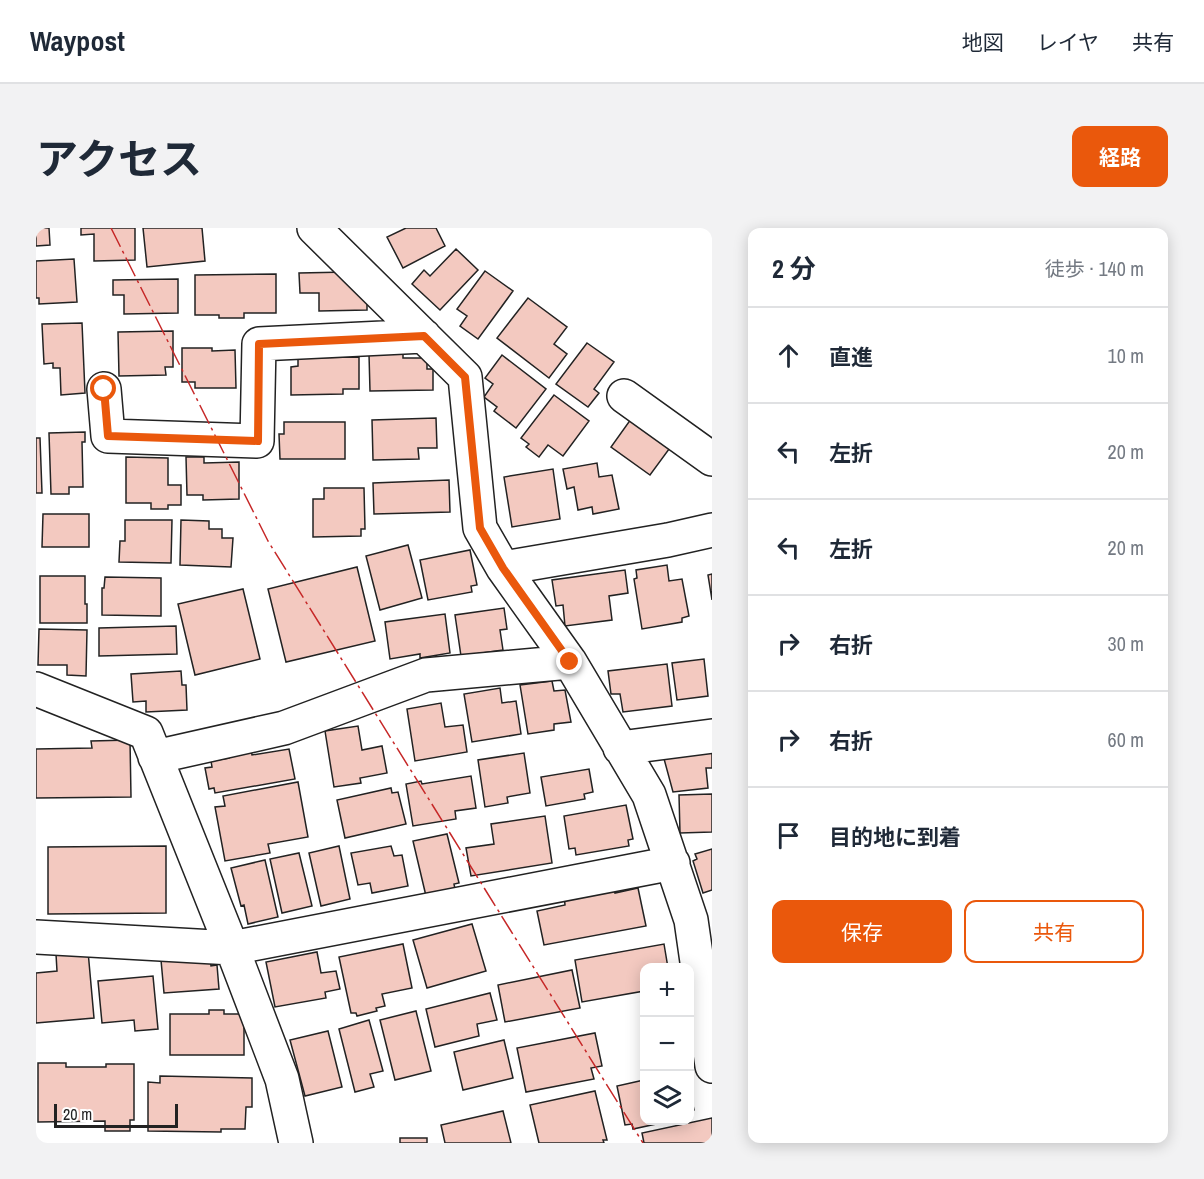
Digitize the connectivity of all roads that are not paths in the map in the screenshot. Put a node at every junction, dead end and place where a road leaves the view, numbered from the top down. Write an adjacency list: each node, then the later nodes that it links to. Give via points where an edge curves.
1 (314, 228): 2 (street)
2 (424, 336): 3 (street, via 259,344 258,441 108,436); 7 (street, via 465,377 480,528)
3 (104, 389)
4 (624, 396): 5 (street)
5 (712, 459)
6 (712, 530): 7 (street)
7 (503, 568): 8 (street)
8 (570, 662): 11 (street); 12 (street, via 426,675 284,728)
9 (36, 689): 12 (street, via 146,733)
10 (712, 736): 11 (street)
11 (620, 748): 13 (street, via 649,795)
12 (155, 757): 16 (street)
13 (673, 863): 14 (street); 16 (street)
14 (701, 916): 17 (street)
15 (36, 938): 16 (street)
16 (232, 948): 18 (street, via 282,1079)
17 (712, 1066)
18 (296, 1143)

